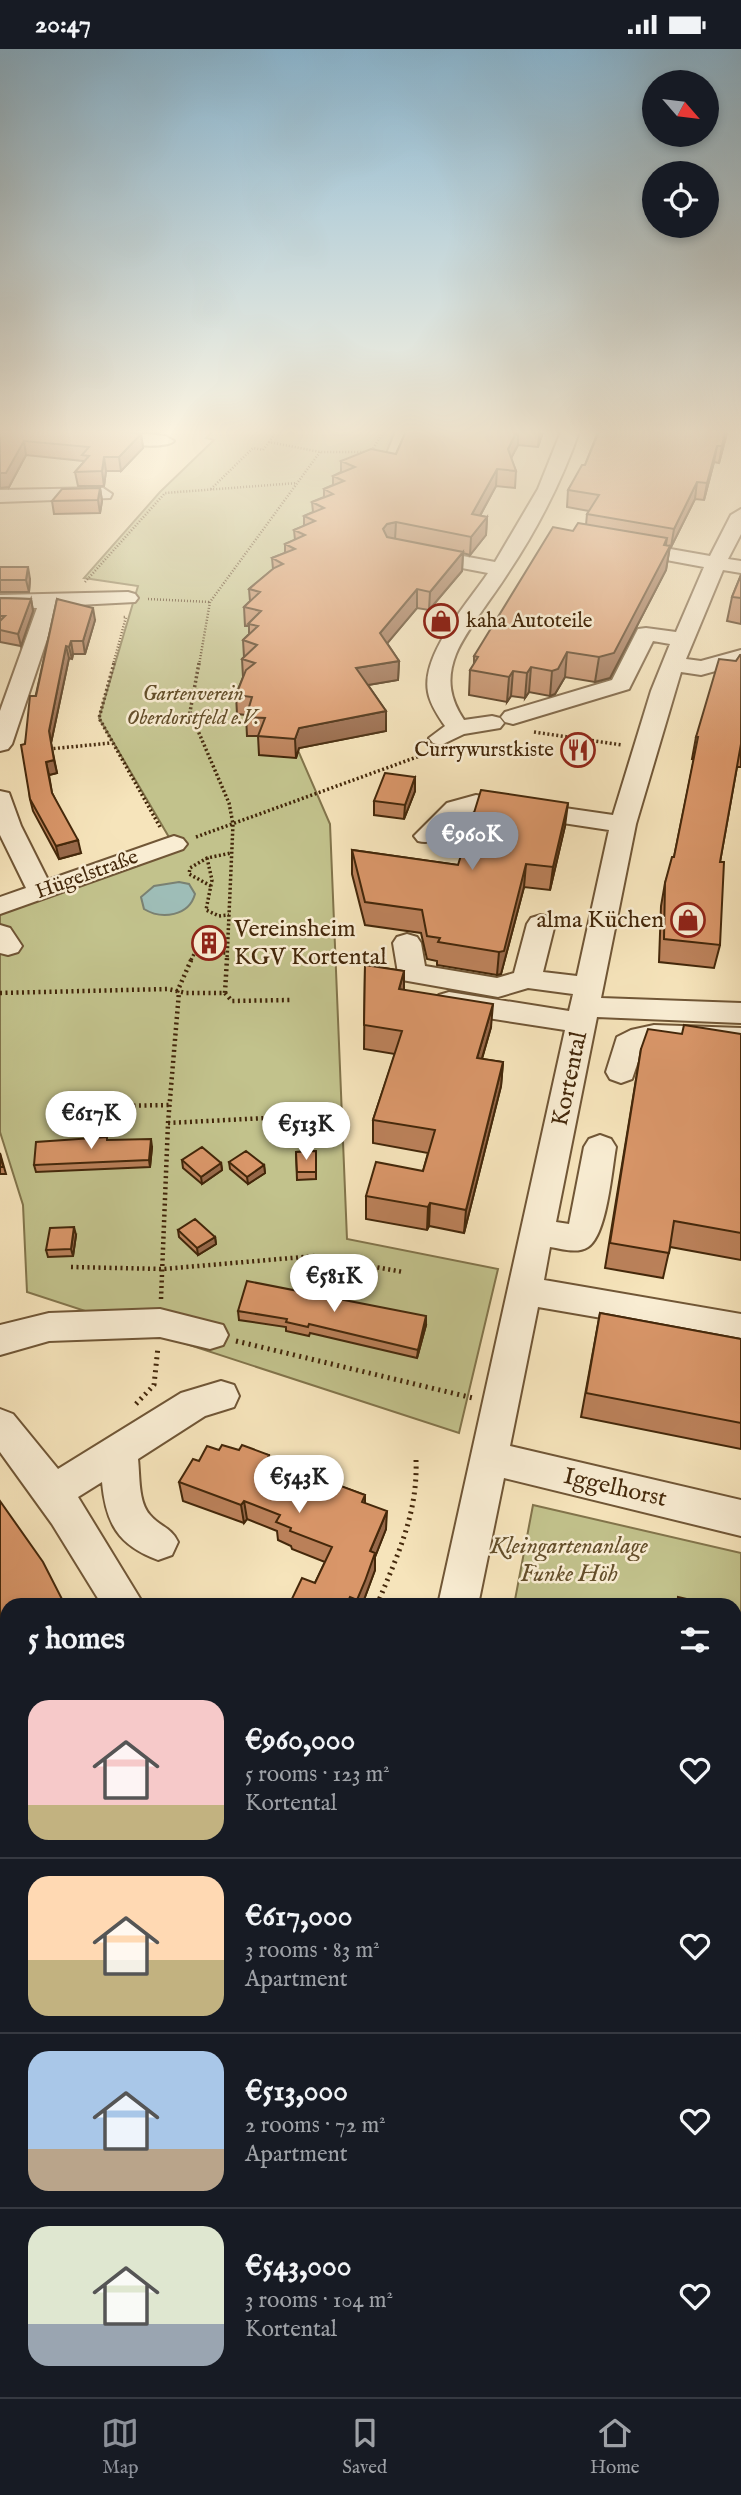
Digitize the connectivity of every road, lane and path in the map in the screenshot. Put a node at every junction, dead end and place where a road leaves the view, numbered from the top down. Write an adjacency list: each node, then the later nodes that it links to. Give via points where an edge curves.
1 (124, 539): 10 (path)
2 (256, 539): 13 (path)
3 (520, 539): 8 (street)
4 (735, 539): 7 (street, Kortental)
5 (605, 544): 7 (street)
6 (395, 549): 8 (street)
7 (729, 565): 15 (street, Kortental)
8 (500, 569): 18 (street, via 445,653 436,682)
9 (128, 599): 10 (street); 13 (path)
10 (73, 600): 12 (street)
11 (0, 601): 12 (street)
12 (41, 601): 20 (street, via 48,606)
13 (210, 602): 24 (path, via 190,712 229,803)
14 (113, 617): 19 (path, via 126,617 99,718)
15 (677, 652): 16 (street, via 701,668); 18 (street, via 646,634 621,684); 25 (street, Kortental)
16 (741, 657)
17 (532, 731): 21 (path)
18 (444, 739): 24 (path)
19 (111, 743): 22 (path); 27 (path)
20 (0, 744)
21 (623, 745)
22 (47, 750)
23 (0, 798): 31 (street, via 8,826)
24 (233, 824): 27 (path); 28 (path)
25 (623, 824): 26 (street, via 477,802 456,808); 43 (street, Kortental)
26 (427, 836)
27 (169, 839): 31 (street, Hügelstraße)
28 (231, 853): 29 (path); 33 (path)
29 (206, 858): 30 (path); 30 (path, via 188,871)
30 (211, 886): 33 (path, via 206,910)
31 (41, 891): 32 (street, Hügelstraße)
32 (0, 906)
33 (229, 915): 36 (path)
34 (541, 924): 37 (street)
35 (407, 943): 37 (street, via 412,973 498,988)
36 (227, 953): 38 (path, via 194,954); 40 (path)
37 (527, 979): 43 (street)
38 (178, 992): 39 (path); 40 (path); 47 (path)
39 (0, 993)
40 (225, 993): 42 (path, via 232,1001)
41 (428, 999): 43 (street)
42 (290, 1000)
43 (585, 1006): 44 (street); 52 (street, Kortental)
44 (741, 1013)
45 (741, 1038): 46 (street, via 641,1037 628,1045)
46 (621, 1072)
47 (170, 1105): 48 (path); 50 (path)
48 (62, 1107)
49 (286, 1117): 50 (path)
50 (168, 1123): 54 (path)
51 (600, 1147): 52 (street, via 584,1231 576,1238)
52 (537, 1231): 56 (street, Kortental)
53 (71, 1267): 54 (path)
54 (163, 1269): 55 (path, via 314,1256); 57 (path)
55 (403, 1272)
56 (525, 1290): 58 (street); 62 (street, Kortental)
57 (160, 1323): 59 (street); 60 (street, via 49,1327); 63 (path, via 154,1385)
58 (741, 1328)
59 (210, 1335): 62 (path)
60 (0, 1340)
61 (221, 1396): 65 (street, via 194,1404)
62 (501, 1405): 66 (street, Kortental)
63 (128, 1409)
64 (0, 1425): 68 (street)
65 (118, 1452): 68 (street); 70 (street, via 128,1520 136,1531)
66 (489, 1458): 69 (street, Iggelhorst); 73 (street, Kortental)
67 (416, 1460): 72 (path, via 414,1503)
68 (52, 1493): 71 (street)
69 (741, 1518)
70 (158, 1542)
71 (120, 1598)
72 (380, 1598)
73 (459, 1598)

